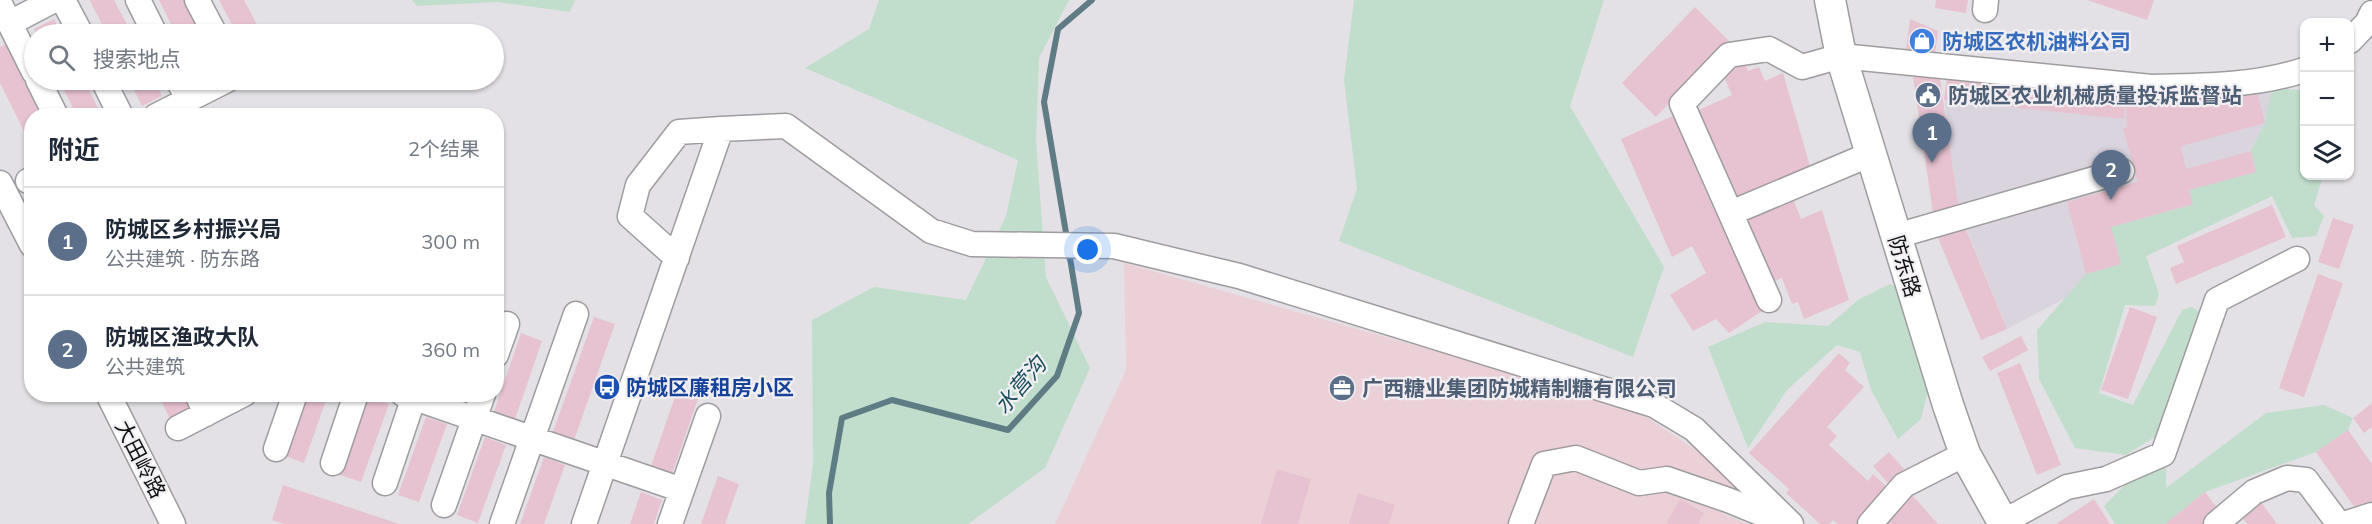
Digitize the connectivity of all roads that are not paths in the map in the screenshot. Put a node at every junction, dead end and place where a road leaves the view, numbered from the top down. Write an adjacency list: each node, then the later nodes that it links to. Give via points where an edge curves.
1 (54, 0): 6 (street)
2 (63, 0): 8 (street)
3 (138, 0): 9 (street)
4 (197, 0): 10 (street)
5 (1830, 0): 13 (main road, 防东路)
6 (5, 13): 12 (street)
7 (2372, 13): 11 (street)
8 (76, 24)
9 (151, 24)
10 (209, 24)
11 (2354, 36)
12 (24, 52)
13 (1841, 56): 14 (street, via 2151,87 2249,82); 22 (main road, 防东路); 25 (street, via 1803,67 1769,49 1729,55 1682,104)
14 (2300, 71)
15 (43, 90): 18 (street)
16 (108, 90): 19 (street)
17 (182, 90): 20 (street)
18 (52, 108)
19 (117, 108)
20 (164, 108)
21 (722, 129): 28 (street); 28 (street, via 679,132 638,185 630,216); 59 (street, via 786,126 931,231 972,244 1114,246 1239,276 1654,405 1694,429)
22 (1871, 154): 25 (street); 27 (main road, 防东路)
23 (2122, 171): 27 (street)
24 (0, 183): 26 (street)
25 (1731, 213): 30 (street)
26 (24, 229)
27 (1896, 236): 46 (main road, 防东路)
28 (677, 258): 48 (street)
29 (2297, 259): 53 (street, via 2217,300 2163,454 2106,479 2067,487)
30 (1769, 300)
31 (576, 314): 44 (street)
32 (507, 324): 33 (street)
33 (504, 332)
34 (112, 402): 54 (street, 大田岭路)
35 (292, 402): 45 (street)
36 (353, 402): 47 (street)
37 (409, 402): 49 (street)
38 (427, 402): 42 (street)
39 (480, 402): 42 (street)
40 (202, 404): 43 (street)
41 (708, 416): 50 (street)
42 (474, 419): 44 (street); 51 (street)
43 (178, 428)
44 (532, 438): 48 (street); 55 (street)
45 (276, 449)
46 (1965, 454): 53 (main road, 防东路); 60 (street, via 1904,485)
47 (333, 463)
48 (605, 464): 50 (street); 56 (street)
49 (385, 483)
50 (682, 490): 57 (street)
51 (444, 505)
52 (2372, 515): 63 (street)
53 (2004, 523)
54 (173, 524)
55 (502, 524)
56 (584, 524)
57 (670, 524)
58 (1521, 524): 59 (street, via 1544,464 1576,459 1639,483 1667,479)
59 (1789, 524)
60 (1870, 524)
61 (2216, 524): 62 (street, via 2254,492 2287,478 2306,480)
62 (2339, 524)
63 (2344, 524)

